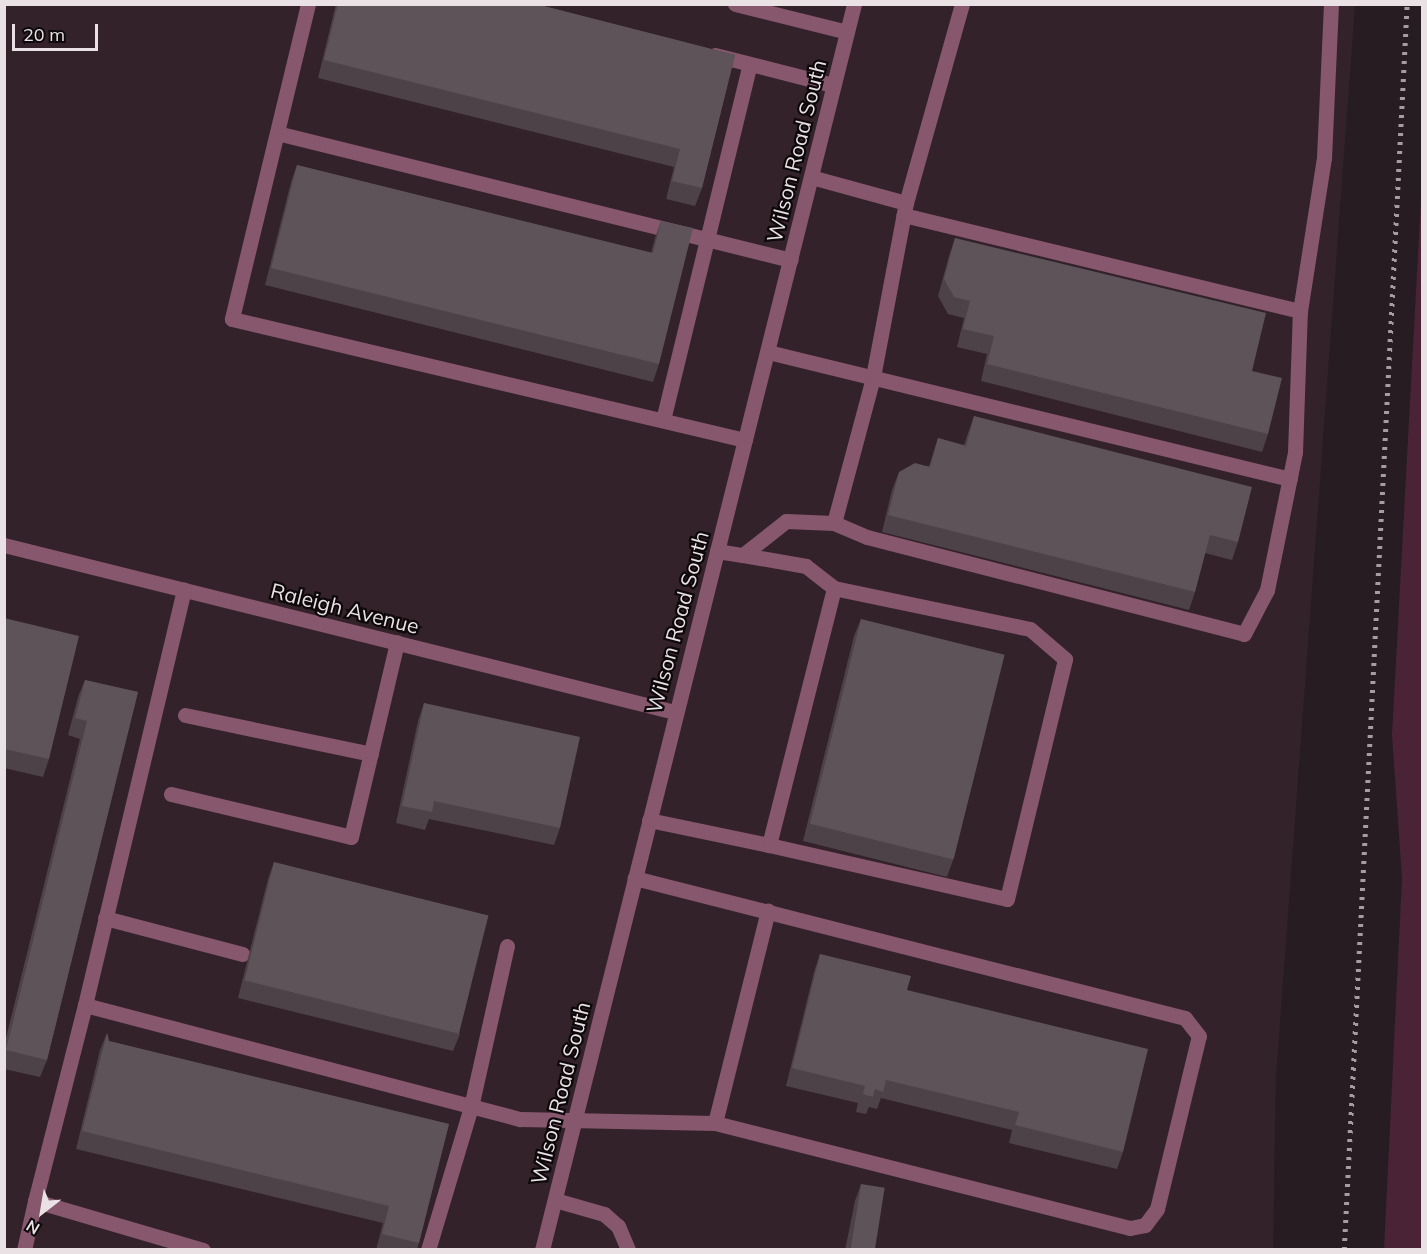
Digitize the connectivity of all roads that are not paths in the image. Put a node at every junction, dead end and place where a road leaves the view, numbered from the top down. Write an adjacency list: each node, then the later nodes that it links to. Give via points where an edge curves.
1 (308, 4): 11 (street)
2 (735, 4): 6 (street)
3 (854, 4): 7 (street, Wilson Road South)
4 (962, 4): 13 (street)
5 (1331, 4): 16 (street, via 1324,158)
6 (759, 8): 7 (street)
7 (847, 32): 10 (street, Wilson Road South)
8 (693, 49): 9 (street)
9 (750, 64): 10 (street); 14 (street)
10 (833, 85): 12 (street, Wilson Road South)
11 (277, 133): 14 (street); 19 (street, via 232,320)
12 (811, 177): 13 (street); 15 (street, Wilson Road South)
13 (905, 209): 16 (street); 18 (street)
14 (708, 238): 15 (street); 19 (street)
15 (791, 260): 17 (street, Wilson Road South)
16 (1300, 312): 21 (street)
17 (768, 352): 18 (street); 20 (street, Wilson Road South)
18 (873, 377): 21 (street); 22 (street)
19 (663, 420): 20 (street)
20 (745, 440): 24 (street, Wilson Road South)
21 (1290, 479): 22 (street, via 1267,590 1244,634 867,537)
22 (834, 523): 25 (street, via 786,521)
23 (4, 545): 27 (street, Raleigh Avenue)
24 (717, 551): 25 (street); 29 (street, Wilson Road South)
25 (744, 555): 26 (street, via 806,566)
26 (834, 588): 34 (street); 34 (street, via 1030,629 1065,659 1007,899)
27 (184, 590): 28 (street, Raleigh Avenue); 37 (street)
28 (397, 642): 29 (street, Raleigh Avenue); 31 (street)
29 (675, 712): 33 (street, Wilson Road South)
30 (185, 715): 31 (street)
31 (371, 754): 32 (street, via 351,837)
32 (171, 794)
33 (649, 820): 34 (street); 35 (street, Wilson Road South)
34 (769, 844)
35 (635, 878): 36 (street); 42 (street, Wilson Road South)
36 (768, 911): 43 (street); 43 (street, via 1185,1018 1198,1036 1157,1209 1145,1225 1130,1228)
37 (105, 918): 39 (street); 40 (street)
38 (507, 946): 41 (street)
39 (242, 954)
40 (85, 1005): 41 (street); 45 (street)
41 (471, 1107): 42 (street, via 543,1122); 48 (street)
42 (575, 1122): 43 (street); 44 (street, Wilson Road South)
43 (715, 1123)
44 (555, 1200): 49 (street, Wilson Road South); 50 (street, via 604,1214 618,1226)
45 (35, 1201): 46 (street); 47 (street)
46 (24, 1250)
47 (203, 1250)
48 (428, 1250)
49 (542, 1250)
50 (628, 1250)

